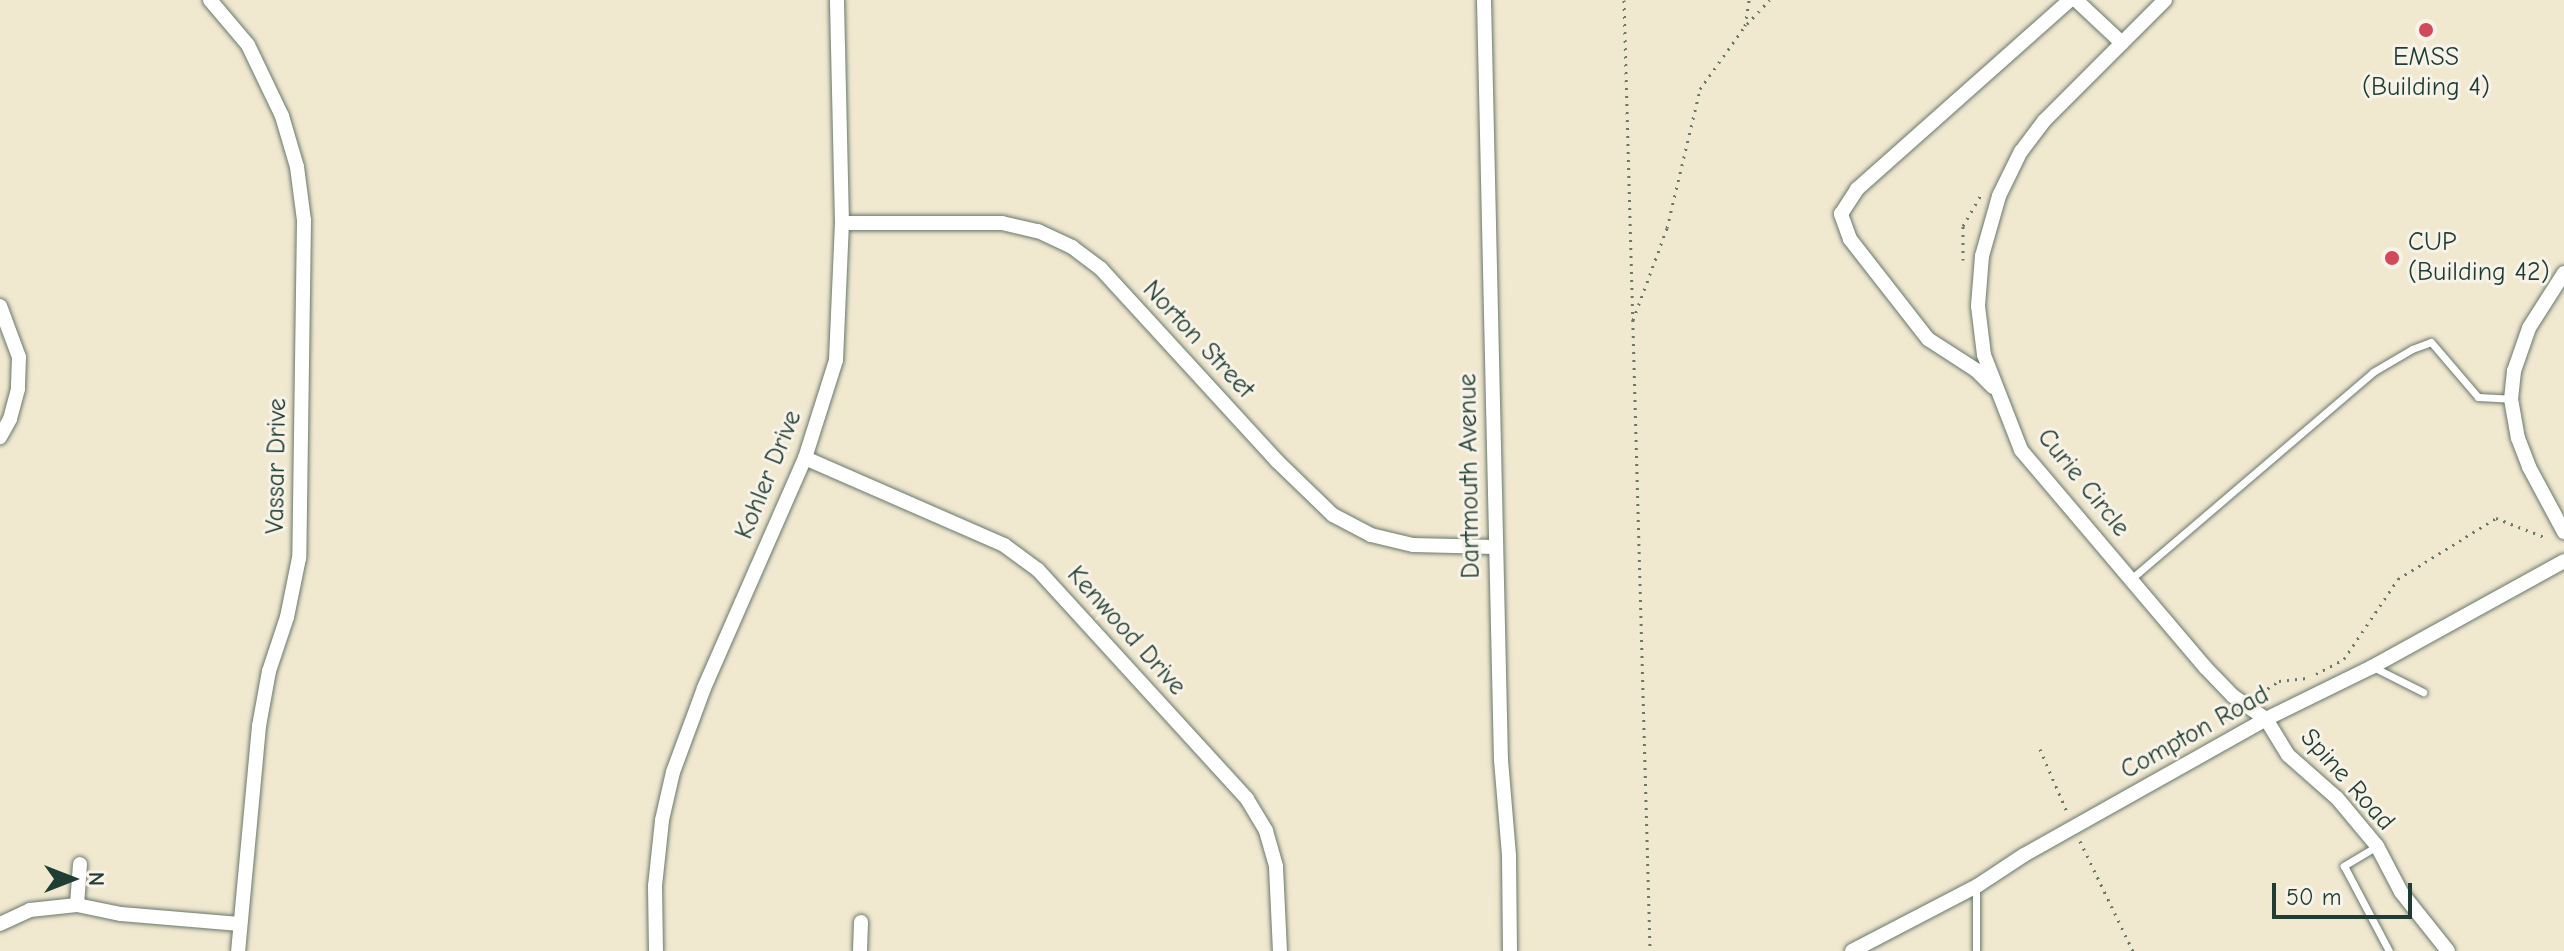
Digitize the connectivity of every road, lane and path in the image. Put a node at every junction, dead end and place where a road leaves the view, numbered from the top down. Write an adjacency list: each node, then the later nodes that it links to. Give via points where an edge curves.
1 (837, 0): 12 (street, Kohler Drive)
2 (1484, 0): 22 (street, Dartmouth Avenue)
3 (1624, 0): 16 (path)
4 (1749, 0): 9 (path)
5 (1769, 0): 9 (path)
6 (2073, 0): 10 (street); 17 (street, via 1889,158 1857,189 1841,214 1850,239 1928,339)
7 (2165, 0): 10 (street, Curie Circle)
8 (220, 3): 38 (street, Vassar Drive, via 248,45 282,116 297,167 304,220 299,558 259,726)
9 (1745, 26): 16 (path, via 1700,89 1667,228)
10 (2122, 43): 17 (street, Curie Circle, via 2044,121 2021,151 1999,196 1982,256 1978,306 1984,355)
11 (1986, 184): 13 (path, via 1963,226)
12 (842, 223): 20 (street, Kohler Drive, via 836,360); 22 (street, Norton Street, via 1002,223 1038,231 1072,247 1101,269 1325,509 1371,535 1413,545)
13 (1963, 269)
14 (2564, 273): 18 (street, via 2529,328)
15 (0, 306): 19 (street, via 19,357 18,389)
16 (1631, 324): 44 (path)
17 (1996, 390): 24 (street, Curie Circle, via 2021,450)
18 (2511, 399): 21 (street, via 2529,467); 24 (lane, via 2478,397 2431,342 2412,349 2373,372)
19 (0, 437)
20 (805, 458): 40 (street, Kohler Drive, via 673,772 656,873); 42 (street, Kenwood Drive, via 1004,545 1038,570 1247,799 1266,831 1276,867)
21 (2563, 530): 28 (path, via 2545,540 2496,518 2398,579 2344,659 2309,678 2279,681)
22 (1495, 547): 43 (street, Dartmouth Avenue)
23 (2564, 561): 25 (street, Compton Road)
24 (2131, 579): 28 (street, Curie Circle, via 2205,667)
25 (2372, 667): 26 (lane); 29 (street, Compton Road)
26 (2423, 692)
27 (2219, 700): 28 (path, via 2224,720)
28 (2244, 704): 29 (street, Curie Circle)
29 (2266, 719): 31 (street, Compton Road); 32 (street, Spine Road, via 2288,755 2337,798)
30 (2040, 749): 31 (path)
31 (2074, 828): 34 (street, Compton Road); 47 (path)
32 (2377, 846): 48 (lane, via 2344,866); 49 (street, Spine Road, via 2401,892)
33 (80, 864): 35 (street)
34 (1977, 886): 45 (street, Compton Road); 46 (lane)
35 (77, 905): 37 (street, via 30,910); 38 (street)
36 (861, 922): 41 (street)
37 (0, 924)
38 (240, 924): 39 (street, Vassar Drive)
39 (238, 951)
40 (656, 951)
41 (860, 951)
42 (1280, 951)
43 (1510, 951)
44 (1650, 951)
45 (1852, 951)
46 (1976, 951)
47 (2133, 951)
48 (2389, 951)
49 (2448, 951)

